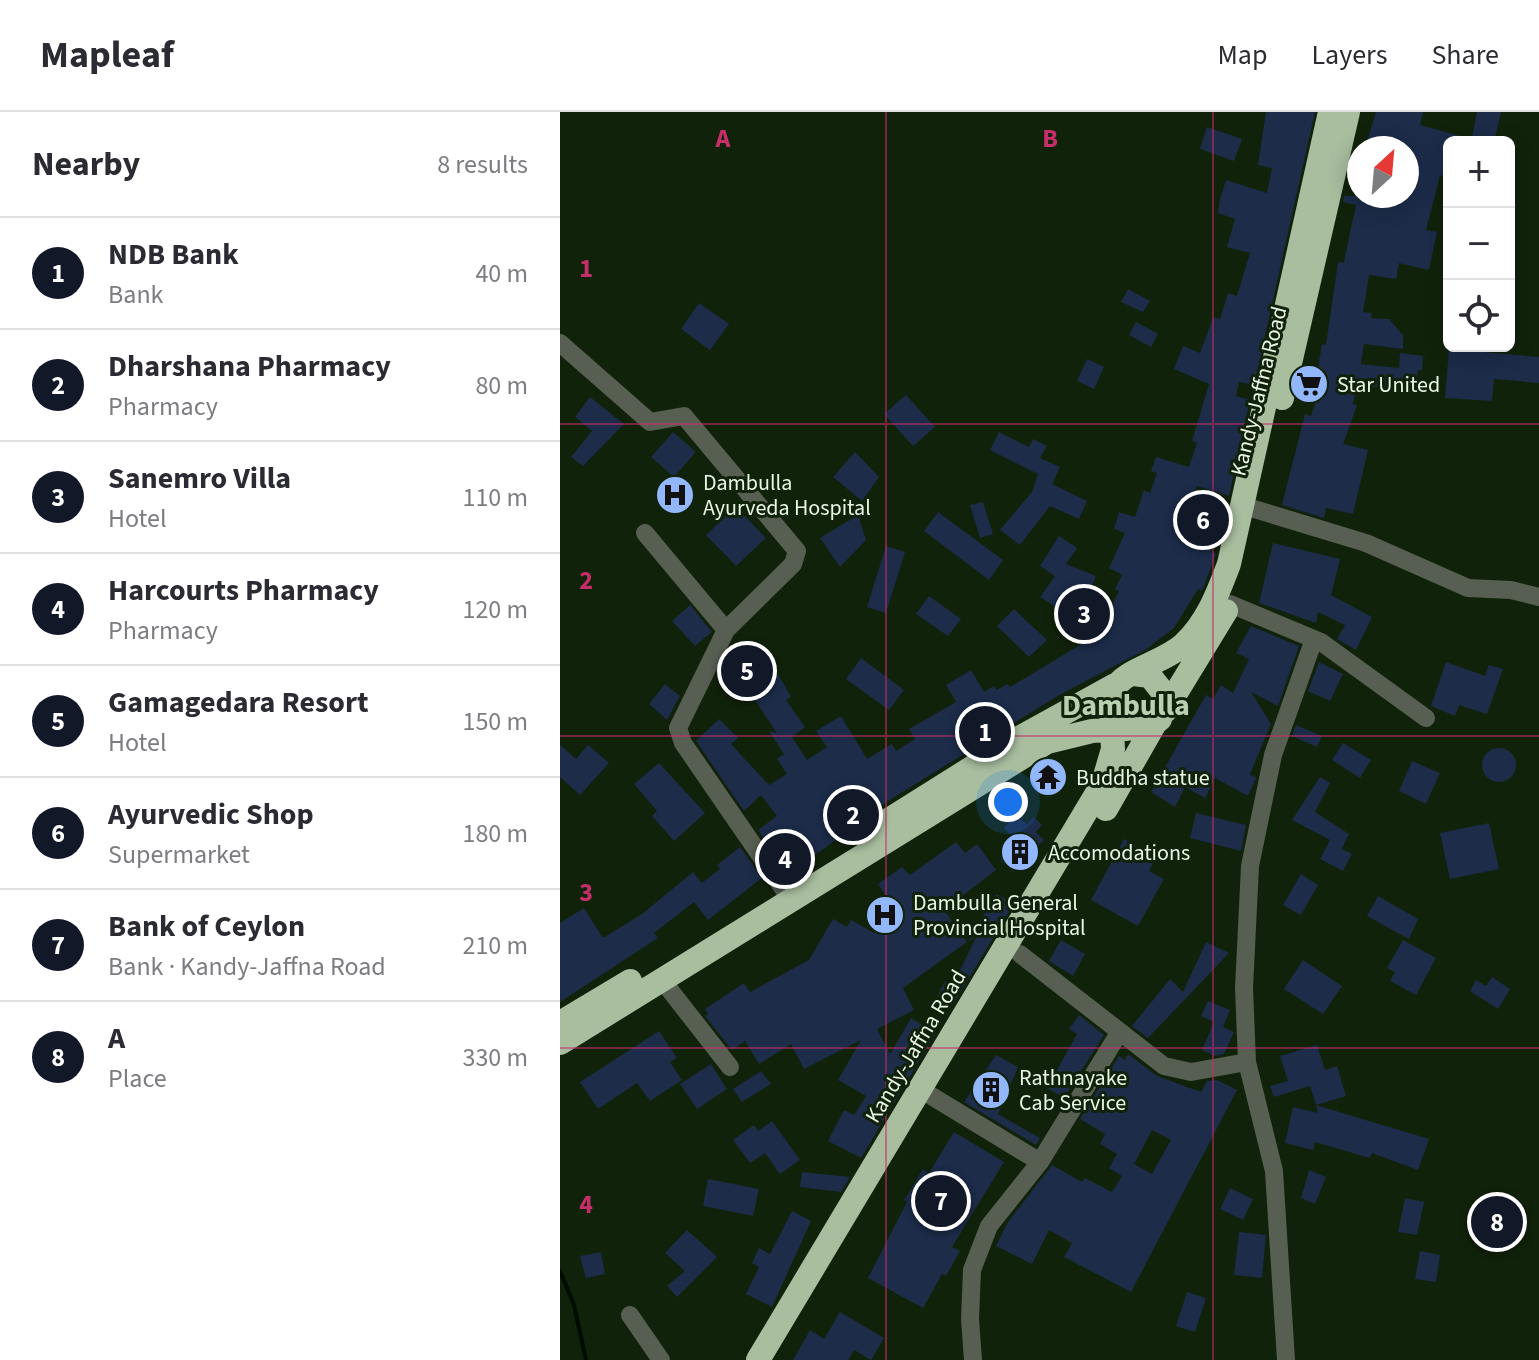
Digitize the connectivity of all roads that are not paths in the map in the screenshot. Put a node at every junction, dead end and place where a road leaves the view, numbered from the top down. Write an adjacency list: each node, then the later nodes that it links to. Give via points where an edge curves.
1 (1330, 112): 4 (highway, Kandy-Jaffna Road)
2 (1348, 112): 4 (highway, Kandy-Jaffna Road)
3 (560, 343): 8 (street, via 650,422 684,416 797,551 793,564)
4 (1249, 508): 6 (street, via 1366,543 1468,588); 7 (highway, Kandy-Jaffna Road); 10 (highway, Kandy-Jaffna Road, via 1202,623)
5 (645, 533): 8 (street)
6 (1539, 597)
7 (1230, 604): 9 (street); 10 (highway, Kandy-Jaffna Road)
8 (726, 630): 15 (street, via 678,728 683,743)
9 (1314, 639): 11 (street); 21 (street, via 1273,755 1250,866 1244,988)
10 (1132, 709): 12 (highway); 13 (highway, Kandy-Jaffna Road); 14 (highway, via 1019,738); 16 (highway, Kandy-Jaffna Road)
11 (1426, 718)
12 (1059, 738): 13 (highway, via 1098,752 1105,764); 14 (highway)
13 (1103, 783): 23 (highway, Kandy-Jaffna Road)
14 (850, 854): 15 (highway)
15 (786, 893): 17 (highway); 18 (highway)
16 (1020, 954): 19 (street); 23 (highway, Kandy-Jaffna Road)
17 (662, 980): 20 (highway); 22 (street)
18 (560, 1023)
19 (1119, 1033): 21 (street, via 1155,1061 1181,1072); 25 (street)
20 (560, 1043)
21 (1247, 1062): 31 (street, via 1274,1171)
22 (730, 1067)
23 (927, 1093): 24 (highway, Kandy-Jaffna Road); 25 (street)
24 (903, 1133): 28 (highway, Kandy-Jaffna Road); 29 (highway, Kandy-Jaffna Road)
25 (1040, 1162): 30 (street, via 989,1226 972,1270)
26 (630, 1315): 27 (street)
27 (661, 1360)
28 (758, 1360)
29 (774, 1360)
30 (973, 1360)
31 (1286, 1360)

